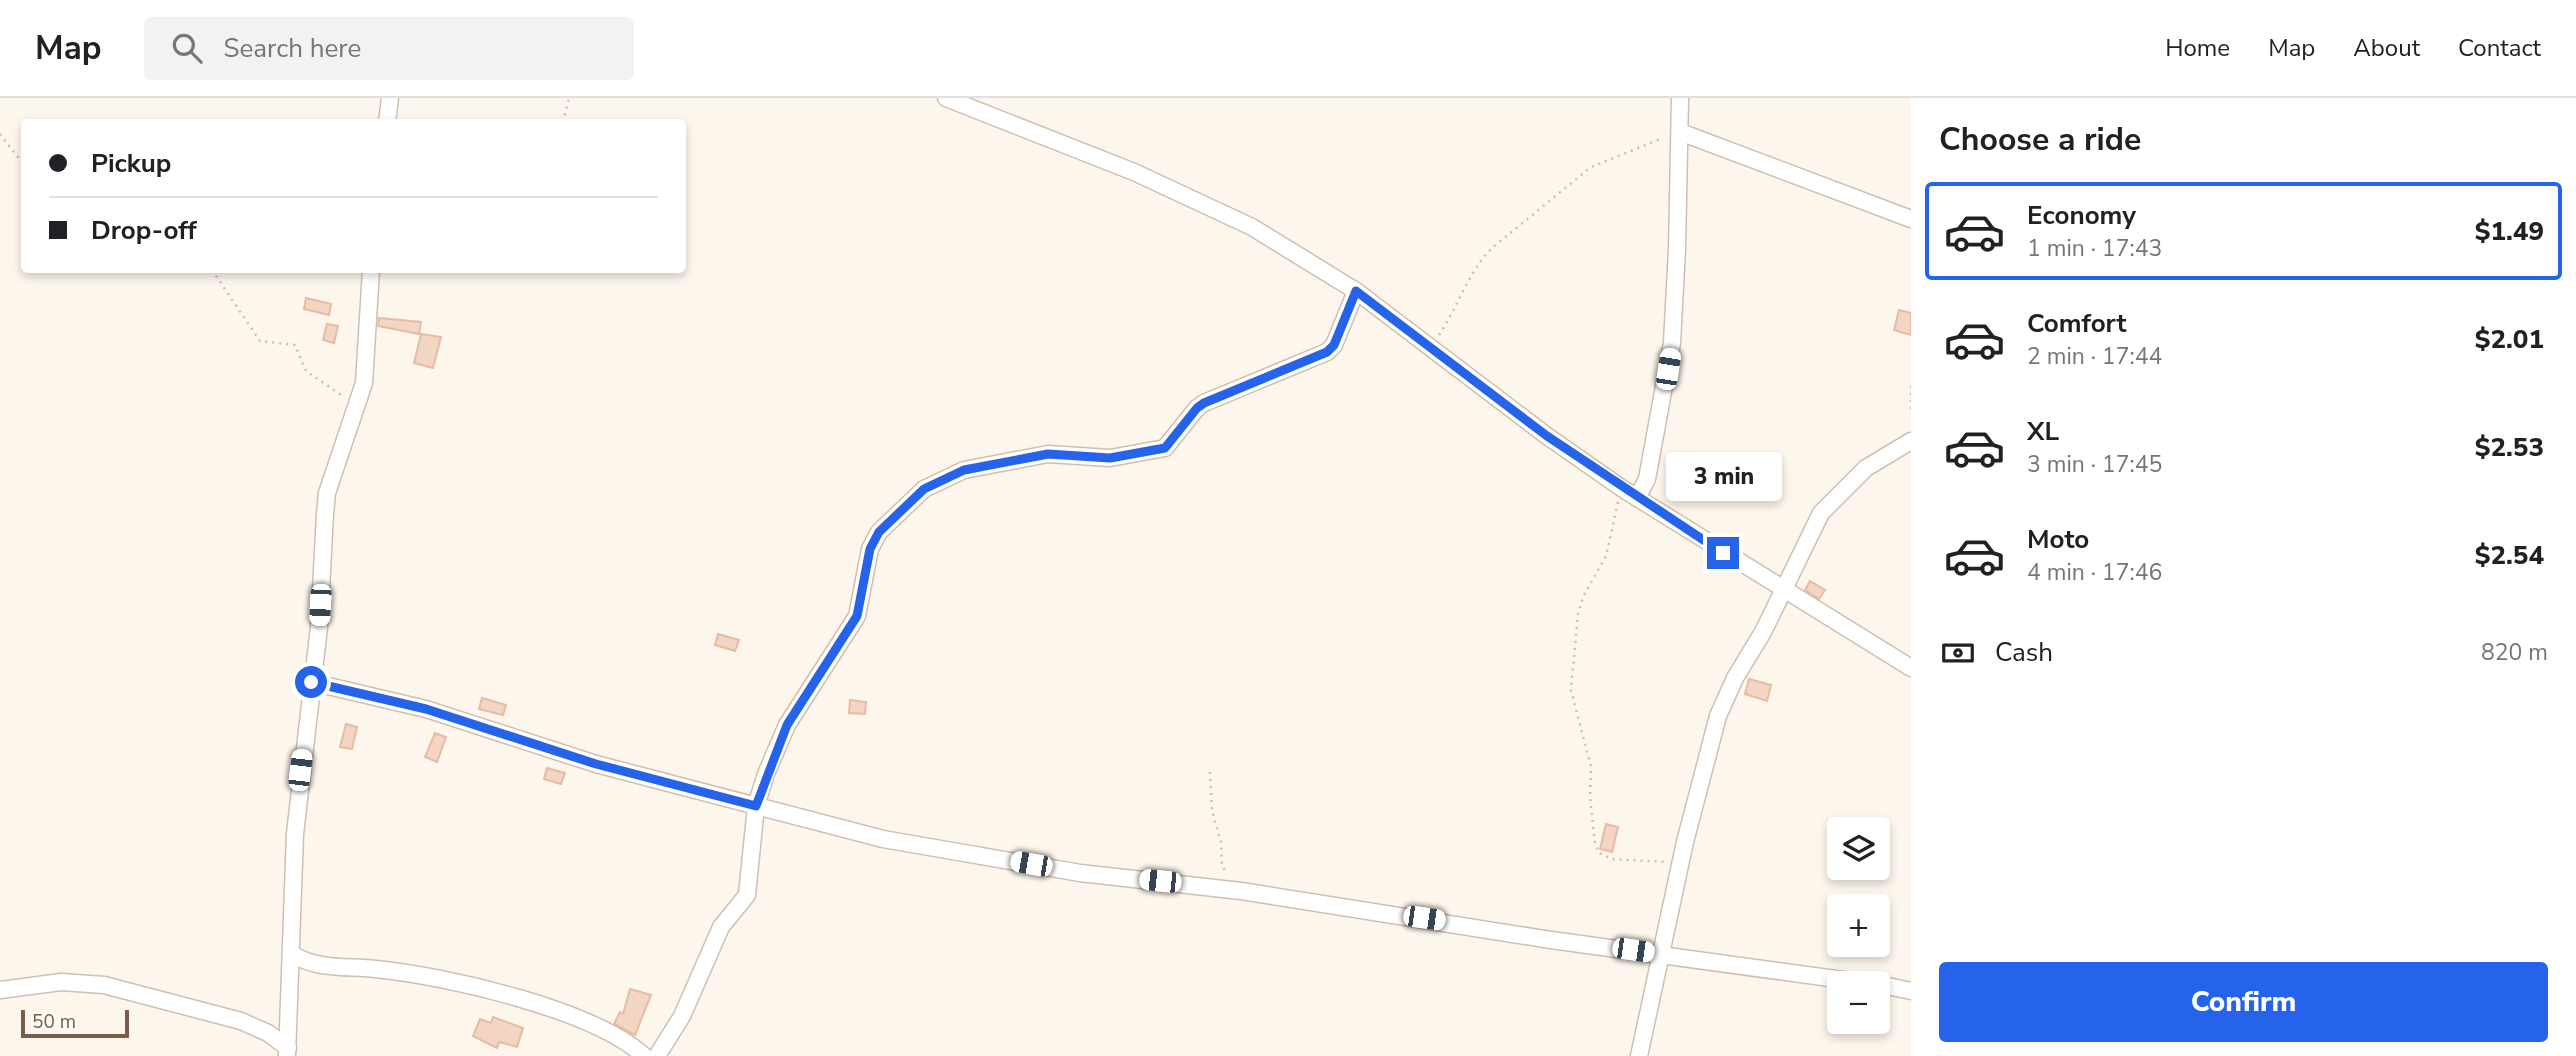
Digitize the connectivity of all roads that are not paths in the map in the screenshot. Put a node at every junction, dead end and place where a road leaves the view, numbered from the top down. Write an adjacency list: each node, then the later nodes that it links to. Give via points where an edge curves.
1 (390, 98): 4 (street)
2 (946, 98): 8 (street, via 1214,207)
3 (1680, 98): 5 (street)
4 (387, 119)
5 (1680, 132): 6 (street); 10 (street, via 1672,343 1647,479)
6 (1911, 219)
7 (372, 273): 13 (street, via 369,344 358,406 327,493)
8 (1356, 291): 10 (street); 14 (street, via 1327,352 1204,403 1165,448 1110,458 1048,454 964,470 924,489 879,532 870,549 857,616 787,725)
9 (1911, 441): 11 (street, via 1839,491 1821,513)
10 (1630, 493): 11 (street)
11 (1782, 588): 12 (street); 16 (street, via 1718,716)
12 (1911, 668)
13 (311, 682): 14 (street, via 426,709 596,764); 15 (street, via 295,834)
14 (756, 806): 16 (street, via 909,844 1080,873 1240,890); 23 (street, via 747,895 721,927 682,1016)
15 (293, 954): 21 (street); 22 (street, via 320,967 386,970 508,996 601,1030)
16 (1661, 954): 17 (street); 24 (street)
17 (1827, 977)
18 (1890, 987): 20 (street)
19 (0, 990): 21 (street, via 61,982 104,985 241,1021 268,1033)
20 (1911, 991)
21 (288, 1052)
22 (644, 1056)
23 (657, 1056)
24 (1639, 1056)

